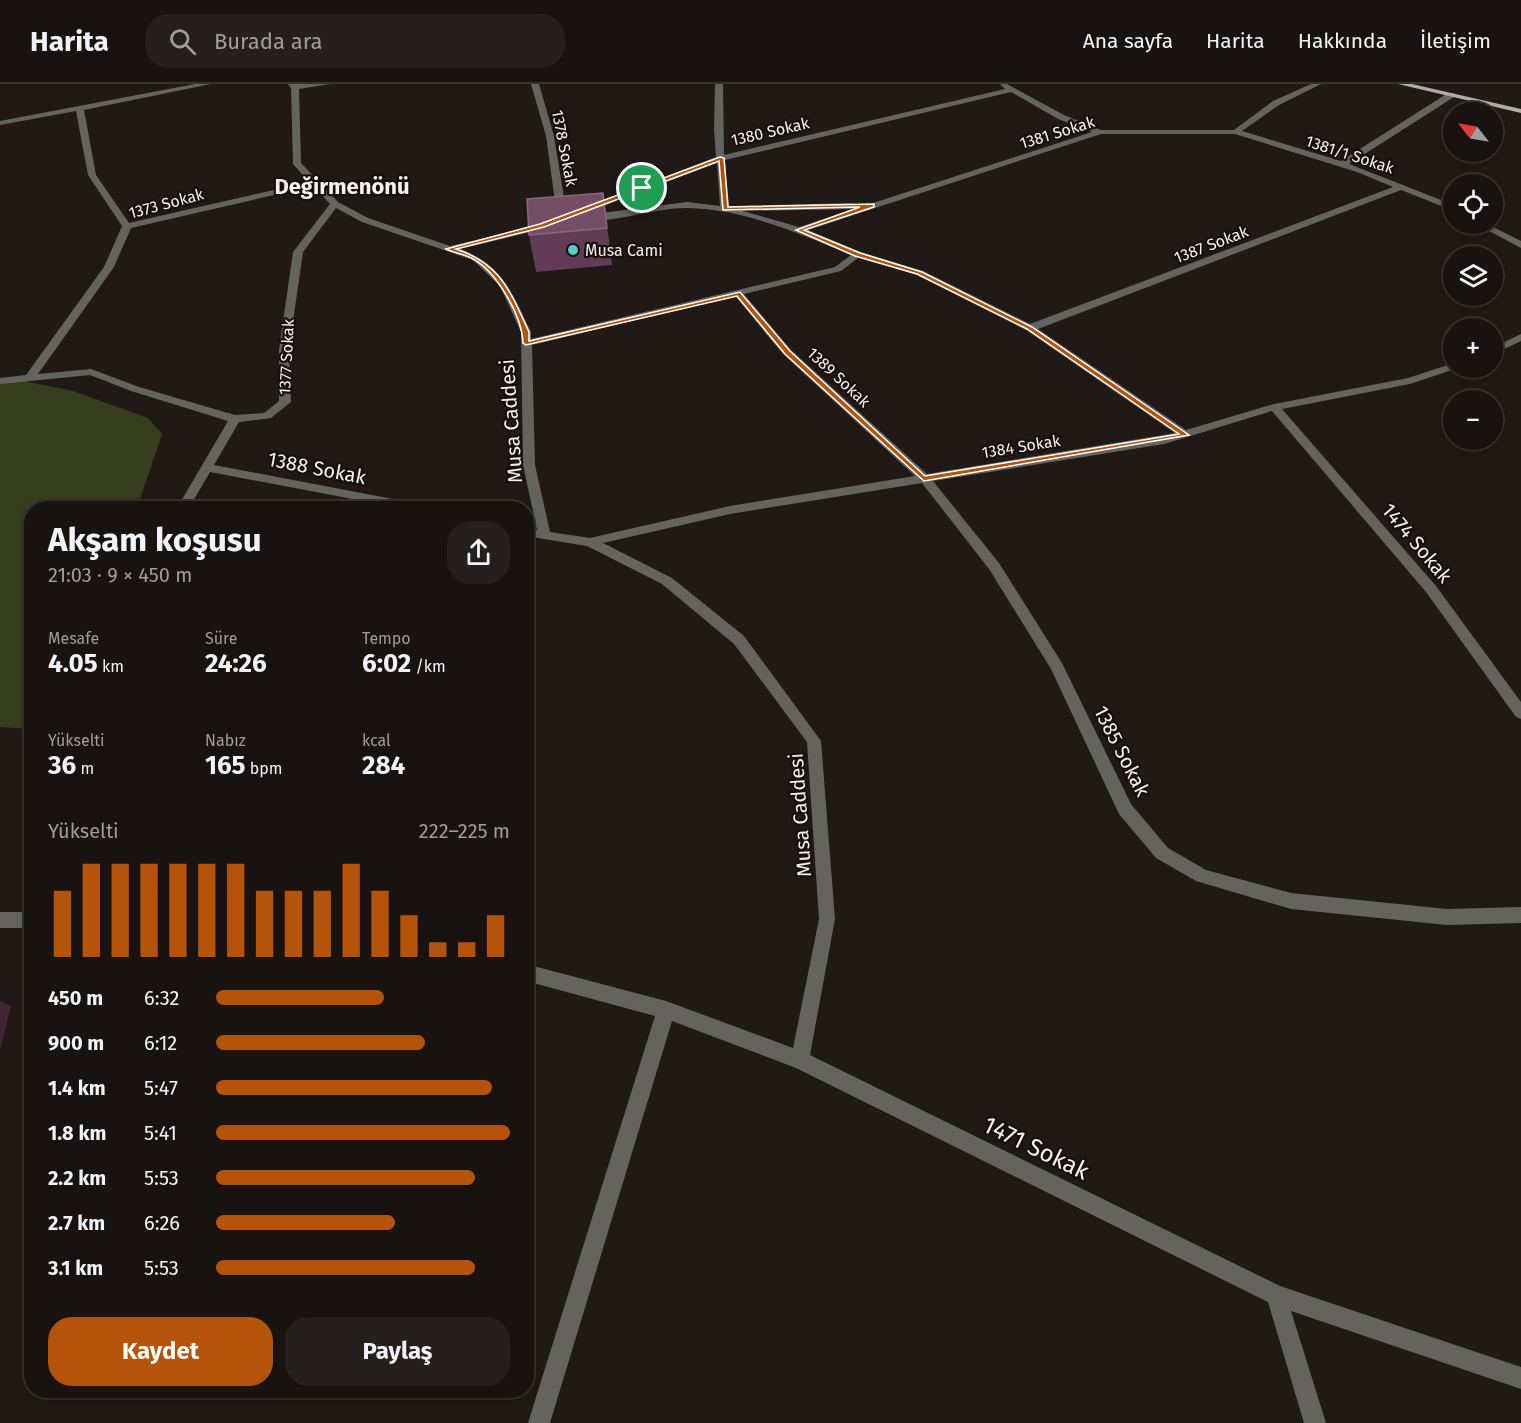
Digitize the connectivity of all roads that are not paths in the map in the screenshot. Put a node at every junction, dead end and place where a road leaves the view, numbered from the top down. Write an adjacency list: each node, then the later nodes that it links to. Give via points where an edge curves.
1 (207, 84): 11 (street)
2 (326, 84): 8 (street)
3 (535, 84): 24 (street, 1378 Sokak, via 550,136)
4 (719, 84): 16 (street)
5 (1001, 84): 9 (street)
6 (1317, 84): 15 (street, via 1276,104)
7 (1402, 84): 10 (main road)
8 (293, 86): 18 (street, Musa Caddesi, via 297,164)
9 (1011, 90): 14 (street, via 1061,117); 16 (street, 1380 Sokak)
10 (1451, 95): 12 (main road); 17 (street)
11 (80, 110): 13 (street); 25 (street, via 92,175)
12 (1521, 111)
13 (0, 123)
14 (1100, 132): 15 (street, 1381 Sokak); 22 (street, 1381 Sokak)
15 (1236, 132): 17 (street, 1381/1 Sokak)
16 (722, 158): 23 (street); 24 (street, 1380 Sokak)
17 (1341, 165): 19 (street, 1381/1 Sokak)
18 (315, 183): 21 (street, Musa Caddesi); 25 (street, 1373 Sokak)
19 (1403, 186): 20 (street, 1381/1 Sokak); 33 (street, 1387 Sokak)
20 (1443, 203)
21 (334, 204): 30 (street, Musa Caddesi, via 365,220); 41 (street, 1377 Sokak, via 298,252 284,350 285,402 267,416)
22 (872, 206): 23 (street, 1381 Sokak); 27 (street, 1381 Sokak)
23 (725, 208): 26 (street, 1380 Sokak, via 687,205 636,210); 27 (street)
24 (562, 219): 26 (street, 1380 Sokak)
25 (127, 226): 38 (street, 1373 Sokak, via 109,267)
26 (542, 226): 30 (street, 1380 Sokak)
27 (799, 230): 31 (street)
28 (1500, 234): 29 (street)
29 (1521, 245)
30 (449, 249): 35 (street, Musa Caddesi, via 476,258 504,285 526,332)
31 (858, 254): 32 (street, via 838,269); 33 (street, via 920,273)
32 (738, 294): 35 (street); 44 (street, 1389 Sokak, via 788,352)
33 (1030, 328): 42 (street)
34 (1521, 337): 36 (street)
35 (526, 343): 48 (street, Musa Caddesi, via 529,465)
36 (1503, 346)
37 (1443, 370): 40 (street, 1384 Sokak, via 1410,381)
38 (31, 376): 39 (street); 41 (street, via 91,372)
39 (0, 381)
40 (1274, 407): 42 (street, 1384 Sokak); 50 (street, 1474 Sokak)
41 (235, 419): 43 (street)
42 (1186, 435): 44 (street, 1384 Sokak)
43 (207, 468): 45 (street); 46 (street, 1388 Sokak)
44 (924, 478): 49 (street, 1384 Sokak, via 730,510); 52 (street, 1385 Sokak, via 994,566 1057,667 1125,808 1162,853 1202,876 1291,901 1447,917)
45 (187, 501)
46 (382, 501)
47 (534, 534): 48 (street)
48 (545, 536): 49 (street, Musa Caddesi)
49 (590, 542): 57 (street, Musa Caddesi, via 668,581 739,640 814,741 827,919)
50 (1515, 693): 51 (street, 1474 Sokak)
51 (1521, 713)
52 (1521, 915)
53 (24, 918): 54 (street)
54 (0, 920)
55 (534, 974): 56 (street, 1471 Sokak)
56 (666, 1010): 57 (street, 1471 Sokak); 60 (street)
57 (800, 1060): 58 (street, 1471 Sokak)
58 (1276, 1295): 59 (street, 1471 Sokak); 61 (street)
59 (1521, 1378)
60 (539, 1423)
61 (1315, 1423)

